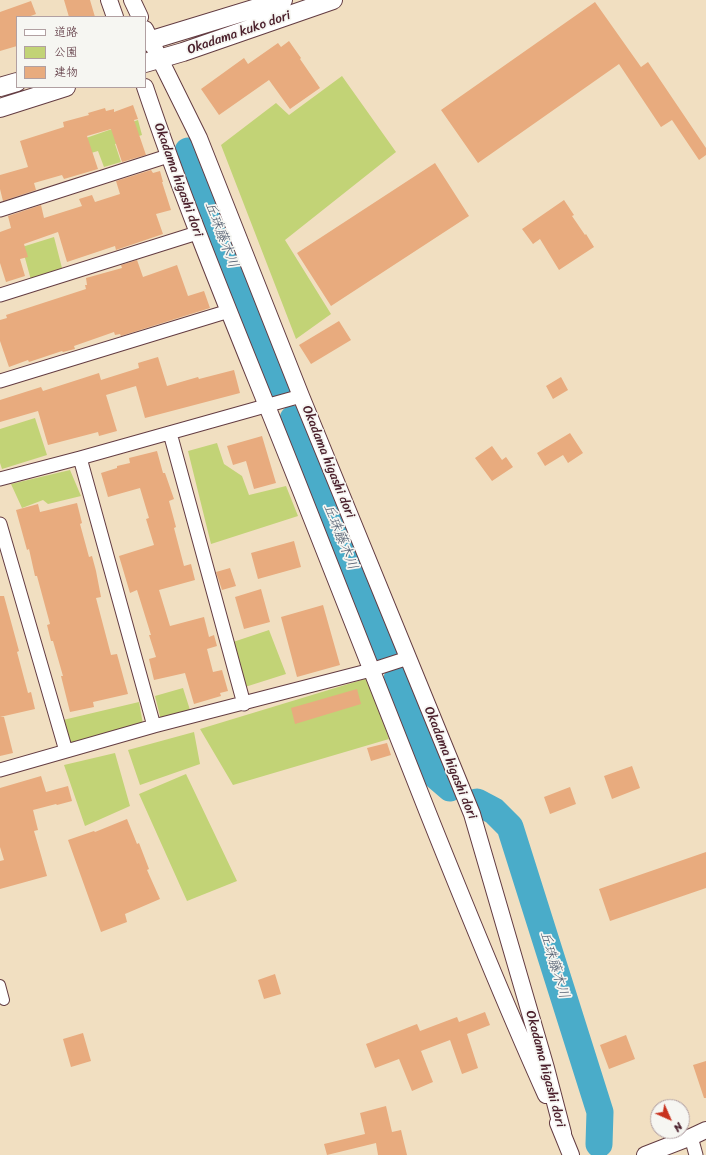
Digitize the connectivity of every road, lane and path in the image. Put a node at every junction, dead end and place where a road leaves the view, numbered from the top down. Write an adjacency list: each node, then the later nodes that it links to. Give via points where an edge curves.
1 (110, 0): 5 (street)
2 (132, 0): 6 (street)
3 (283, 0): 7 (main road, Okadama kuko dori)
4 (333, 0): 8 (main road, Okadama kuko dori)
5 (115, 16)
6 (140, 16)
7 (147, 37): 8 (street, Okadama higashi dori)
8 (152, 61): 20 (street, Okadama higashi dori, via 199,138)
9 (16, 82): 10 (main road)
10 (0, 88)
11 (63, 88): 13 (main road)
12 (145, 88): 14 (street, Okadama higashi dori)
13 (0, 108)
14 (168, 156): 15 (street); 16 (street, Okadama higashi dori)
15 (0, 210)
16 (197, 233): 17 (street); 18 (street, Okadama higashi dori)
17 (0, 295)
18 (229, 311): 19 (street); 21 (street, Okadama higashi dori)
19 (0, 382)
20 (301, 396): 21 (street); 26 (street, Okadama higashi dori)
21 (268, 406): 22 (street); 27 (street, Okadama higashi dori)
22 (170, 433): 23 (street); 28 (street)
23 (80, 458): 24 (street); 29 (street)
24 (0, 479)
25 (0, 524): 30 (street)
26 (408, 658): 27 (street); 35 (street, Okadama higashi dori, via 472,814)
27 (371, 670): 28 (street); 35 (street, Okadama higashi dori, via 517,1031)
28 (244, 704): 29 (street)
29 (154, 726): 30 (street)
30 (66, 751): 31 (street)
31 (0, 770)
32 (0, 985): 33 (street)
33 (4, 1000)
34 (706, 1130): 36 (street)
35 (563, 1133): 37 (street)
36 (691, 1137): 38 (street); 39 (street)
37 (571, 1155)
38 (645, 1155)
39 (696, 1155)

